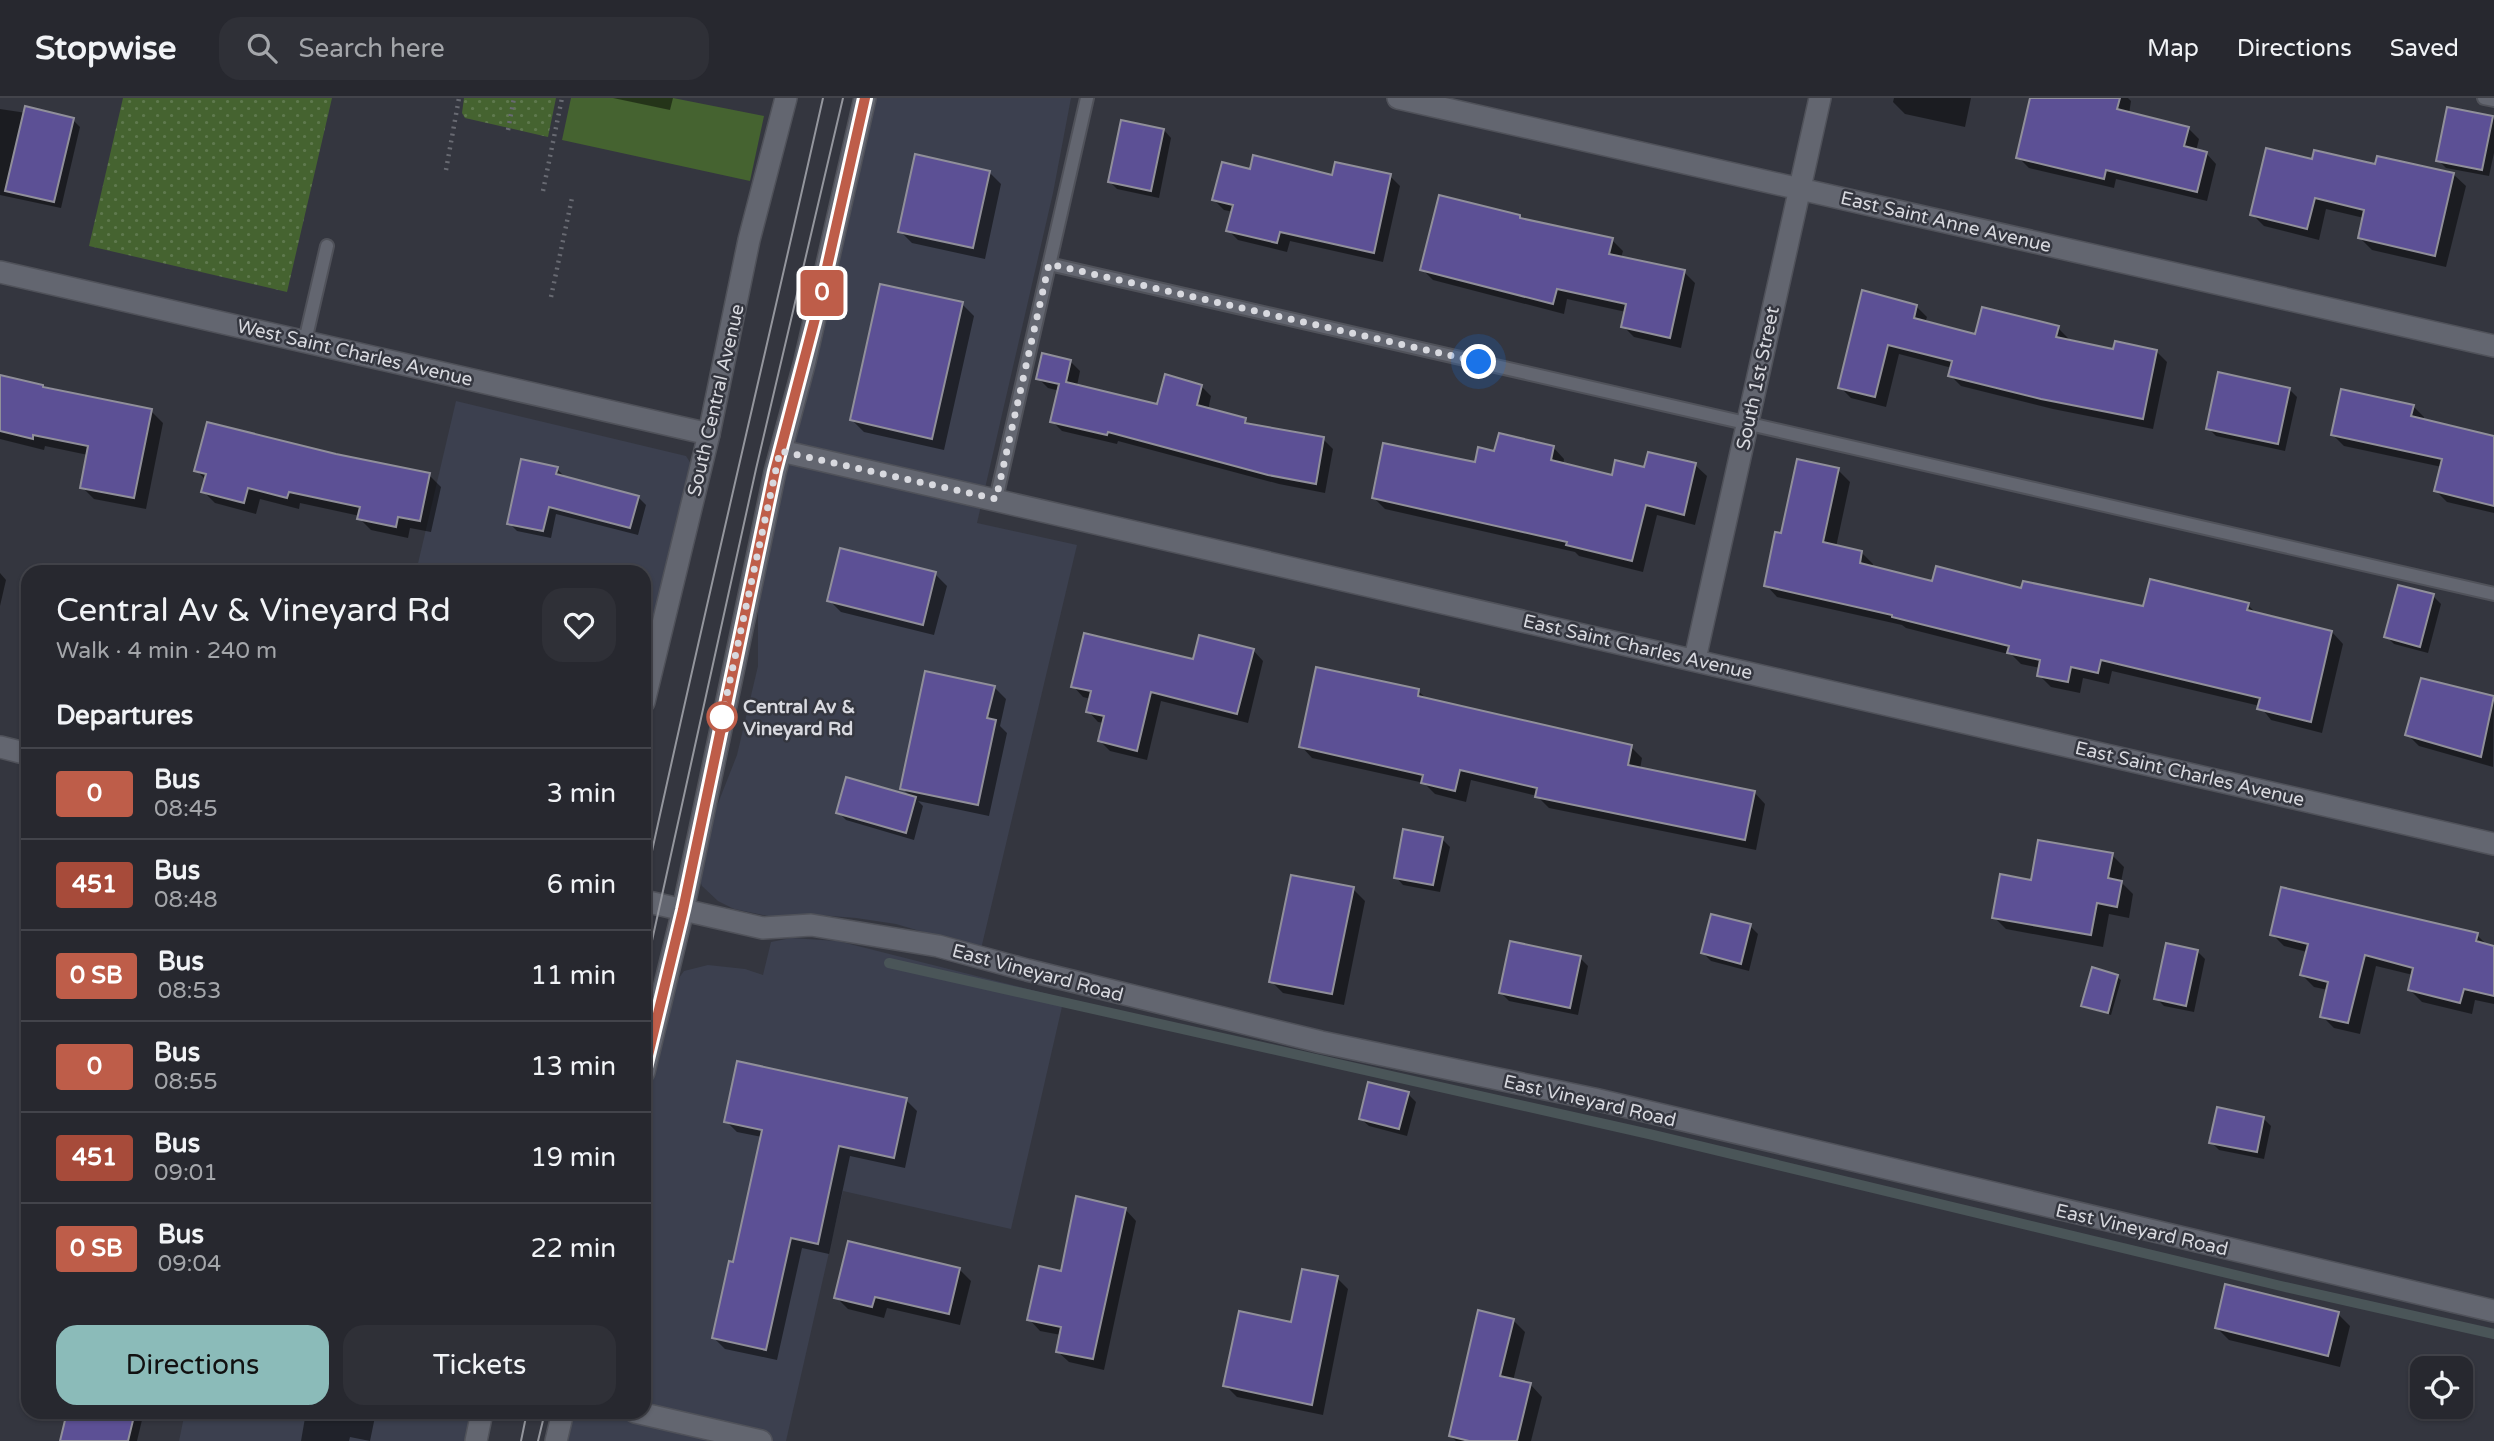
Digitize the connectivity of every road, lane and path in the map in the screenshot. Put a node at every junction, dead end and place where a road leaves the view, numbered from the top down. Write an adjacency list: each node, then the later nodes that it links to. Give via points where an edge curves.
1 (459, 98): 12 (path)
2 (514, 98): 11 (path)
3 (562, 98): 14 (path)
4 (786, 98): 23 (street, South Central Avenue, via 749,240)
5 (865, 98): 24 (street, via 828,267)
6 (1087, 98): 17 (lane)
7 (1398, 98): 13 (street, East Saint Anne Avenue)
8 (1819, 98): 13 (street, South 1st Street)
9 (2484, 98): 10 (lane)
10 (2494, 100)
11 (508, 130)
12 (446, 170)
13 (1799, 188): 21 (street, East Saint Anne Avenue); 22 (street, South 1st Street)
14 (543, 191)
15 (572, 198): 19 (path)
16 (327, 246): 20 (lane)
17 (1049, 264): 22 (lane); 25 (lane)
18 (0, 272): 20 (street, West Saint Charles Avenue)
19 (551, 297)
20 (305, 341): 23 (street, West Saint Charles Avenue)
21 (2494, 346)
22 (1748, 423): 26 (lane); 28 (street, South 1st Street)
23 (709, 434): 27 (street, South Central Avenue)
24 (780, 451): 25 (street, East Saint Charles Avenue); 33 (street)
25 (996, 499): 28 (street, East Saint Charles Avenue)
26 (2494, 594)
27 (651, 647)
28 (1695, 659): 31 (street, East Saint Charles Avenue)
29 (0, 747): 30 (street)
30 (21, 752)
31 (2494, 844)
32 (651, 903): 33 (street, East Vineyard Road)
33 (683, 910): 34 (street); 35 (street, East Vineyard Road, via 763,928 811,925 938,946 1321,1042 1594,1099)
34 (651, 1043)
35 (2494, 1311)
36 (651, 1416): 41 (street)
37 (480, 1419): 39 (street)
38 (561, 1419): 40 (street)
39 (475, 1441)
40 (556, 1441)
41 (761, 1441)

